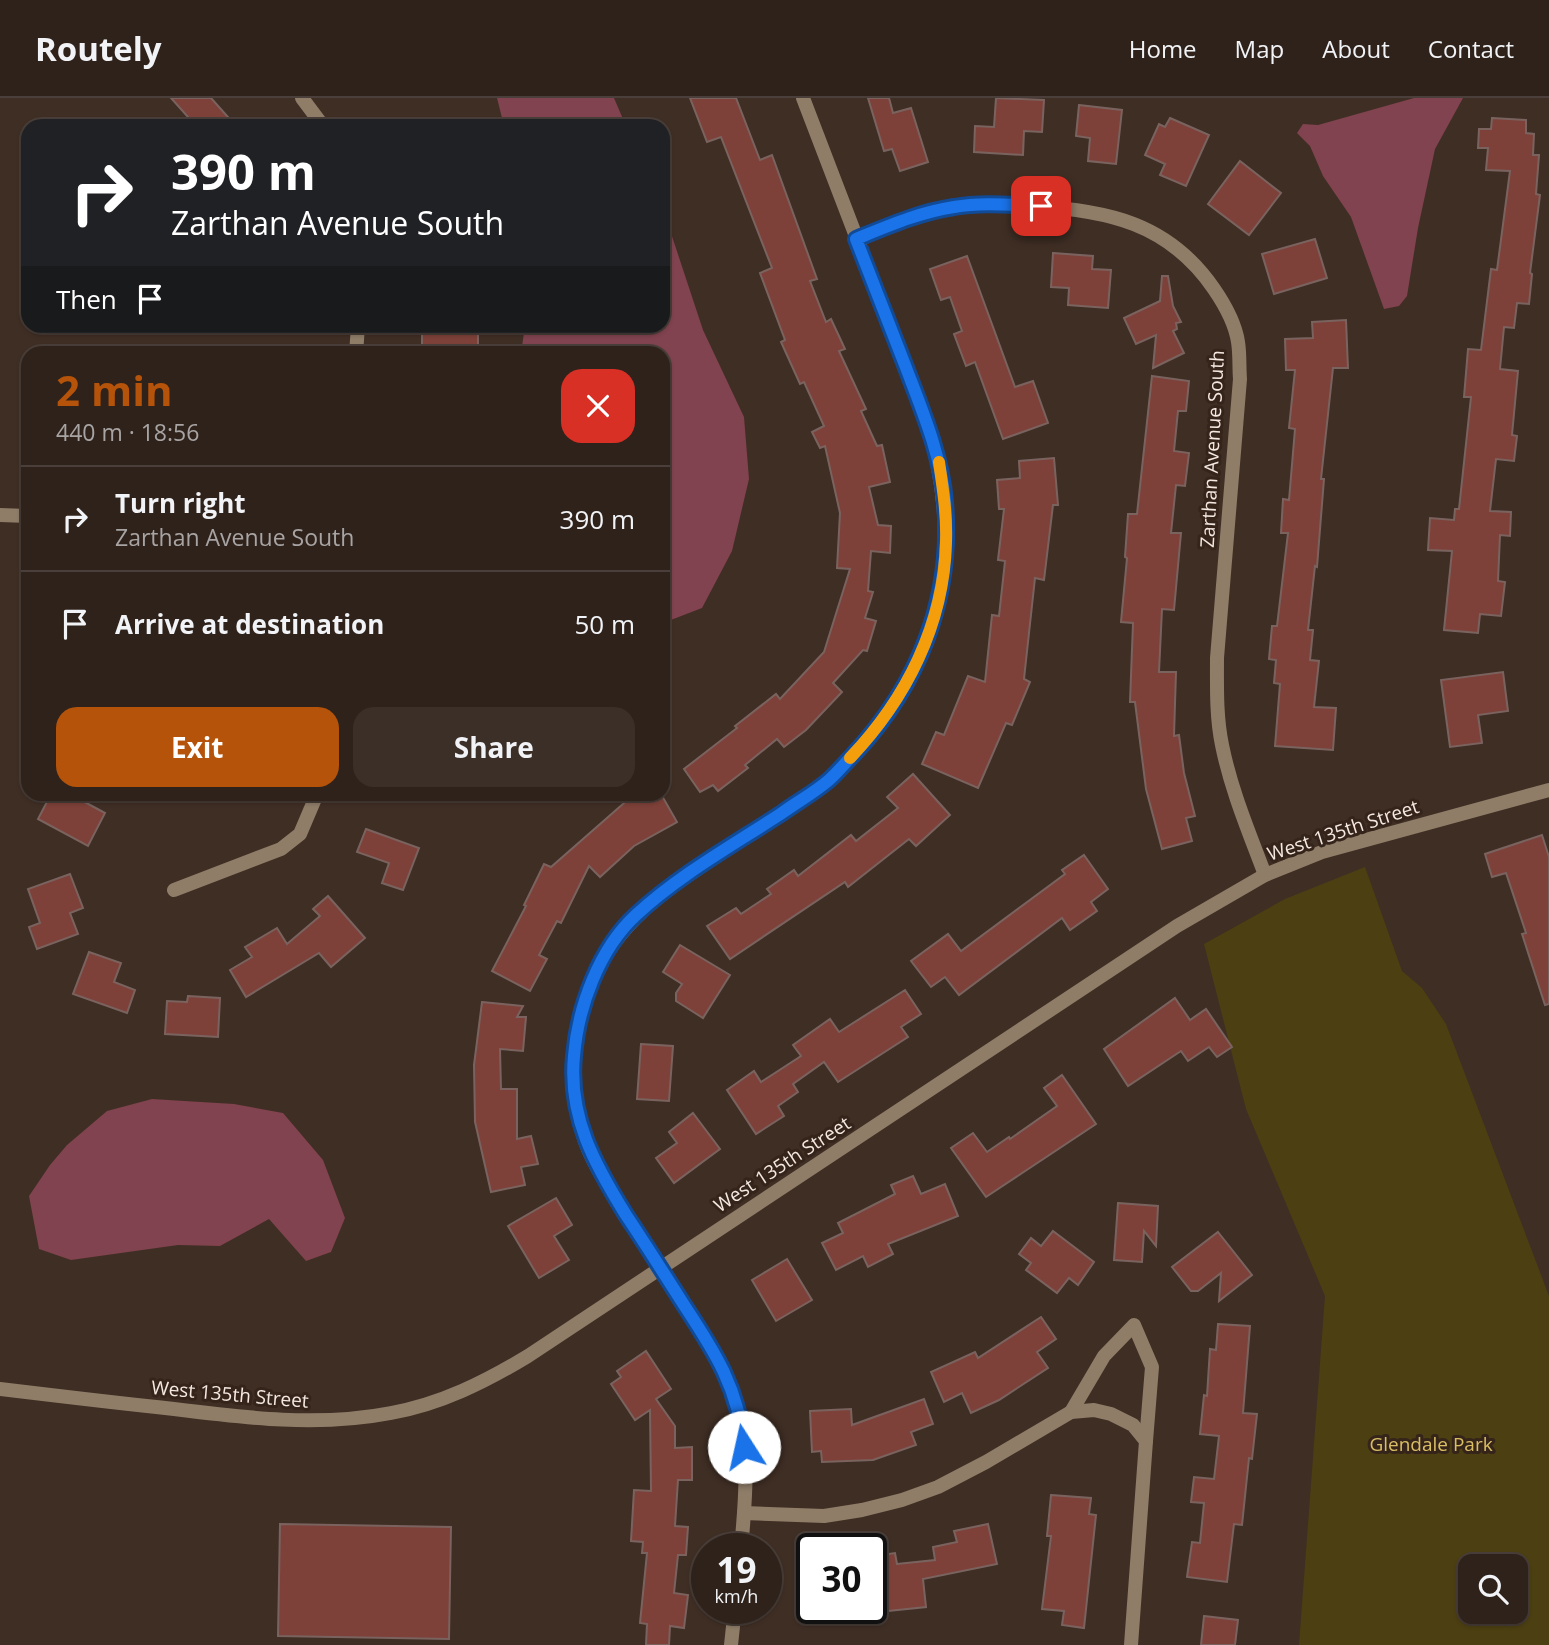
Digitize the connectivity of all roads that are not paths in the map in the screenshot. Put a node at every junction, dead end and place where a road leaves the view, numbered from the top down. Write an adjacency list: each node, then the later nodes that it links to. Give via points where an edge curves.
1 (302, 98): 3 (street)
2 (803, 98): 4 (street)
3 (318, 119)
4 (856, 239): 9 (street, Zarthan Avenue South, via 915,216 954,207 1041,206 1118,217 1146,227 1179,249 1204,274 1226,307 1238,342 1240,379 1217,700 1221,743 1232,785); 11 (street, via 938,457 946,544 940,592 913,673 863,744 829,780 634,917 593,981 573,1056 574,1098 582,1135 598,1170)
5 (0, 515): 6 (street)
6 (21, 516)
7 (1549, 790): 9 (street, West 135th Street, via 1322,852)
8 (314, 801): 10 (street, via 300,834 281,849)
9 (1265, 875): 11 (street, West 135th Street, via 1177,926)
10 (174, 890)
11 (660, 1268): 12 (street, West 135th Street, via 494,1376 392,1413 281,1420); 15 (street, via 718,1358 733,1393 745,1463)
12 (0, 1389)
13 (1071, 1412): 14 (street, via 1111,1414 1133,1424); 14 (street, via 1104,1356 1133,1325 1152,1367); 15 (street, via 938,1487 902,1500 824,1516)
14 (1146, 1441): 19 (street)
15 (744, 1514): 16 (street)
16 (742, 1533)
17 (733, 1624): 18 (street)
18 (731, 1645)
19 (1130, 1645)

